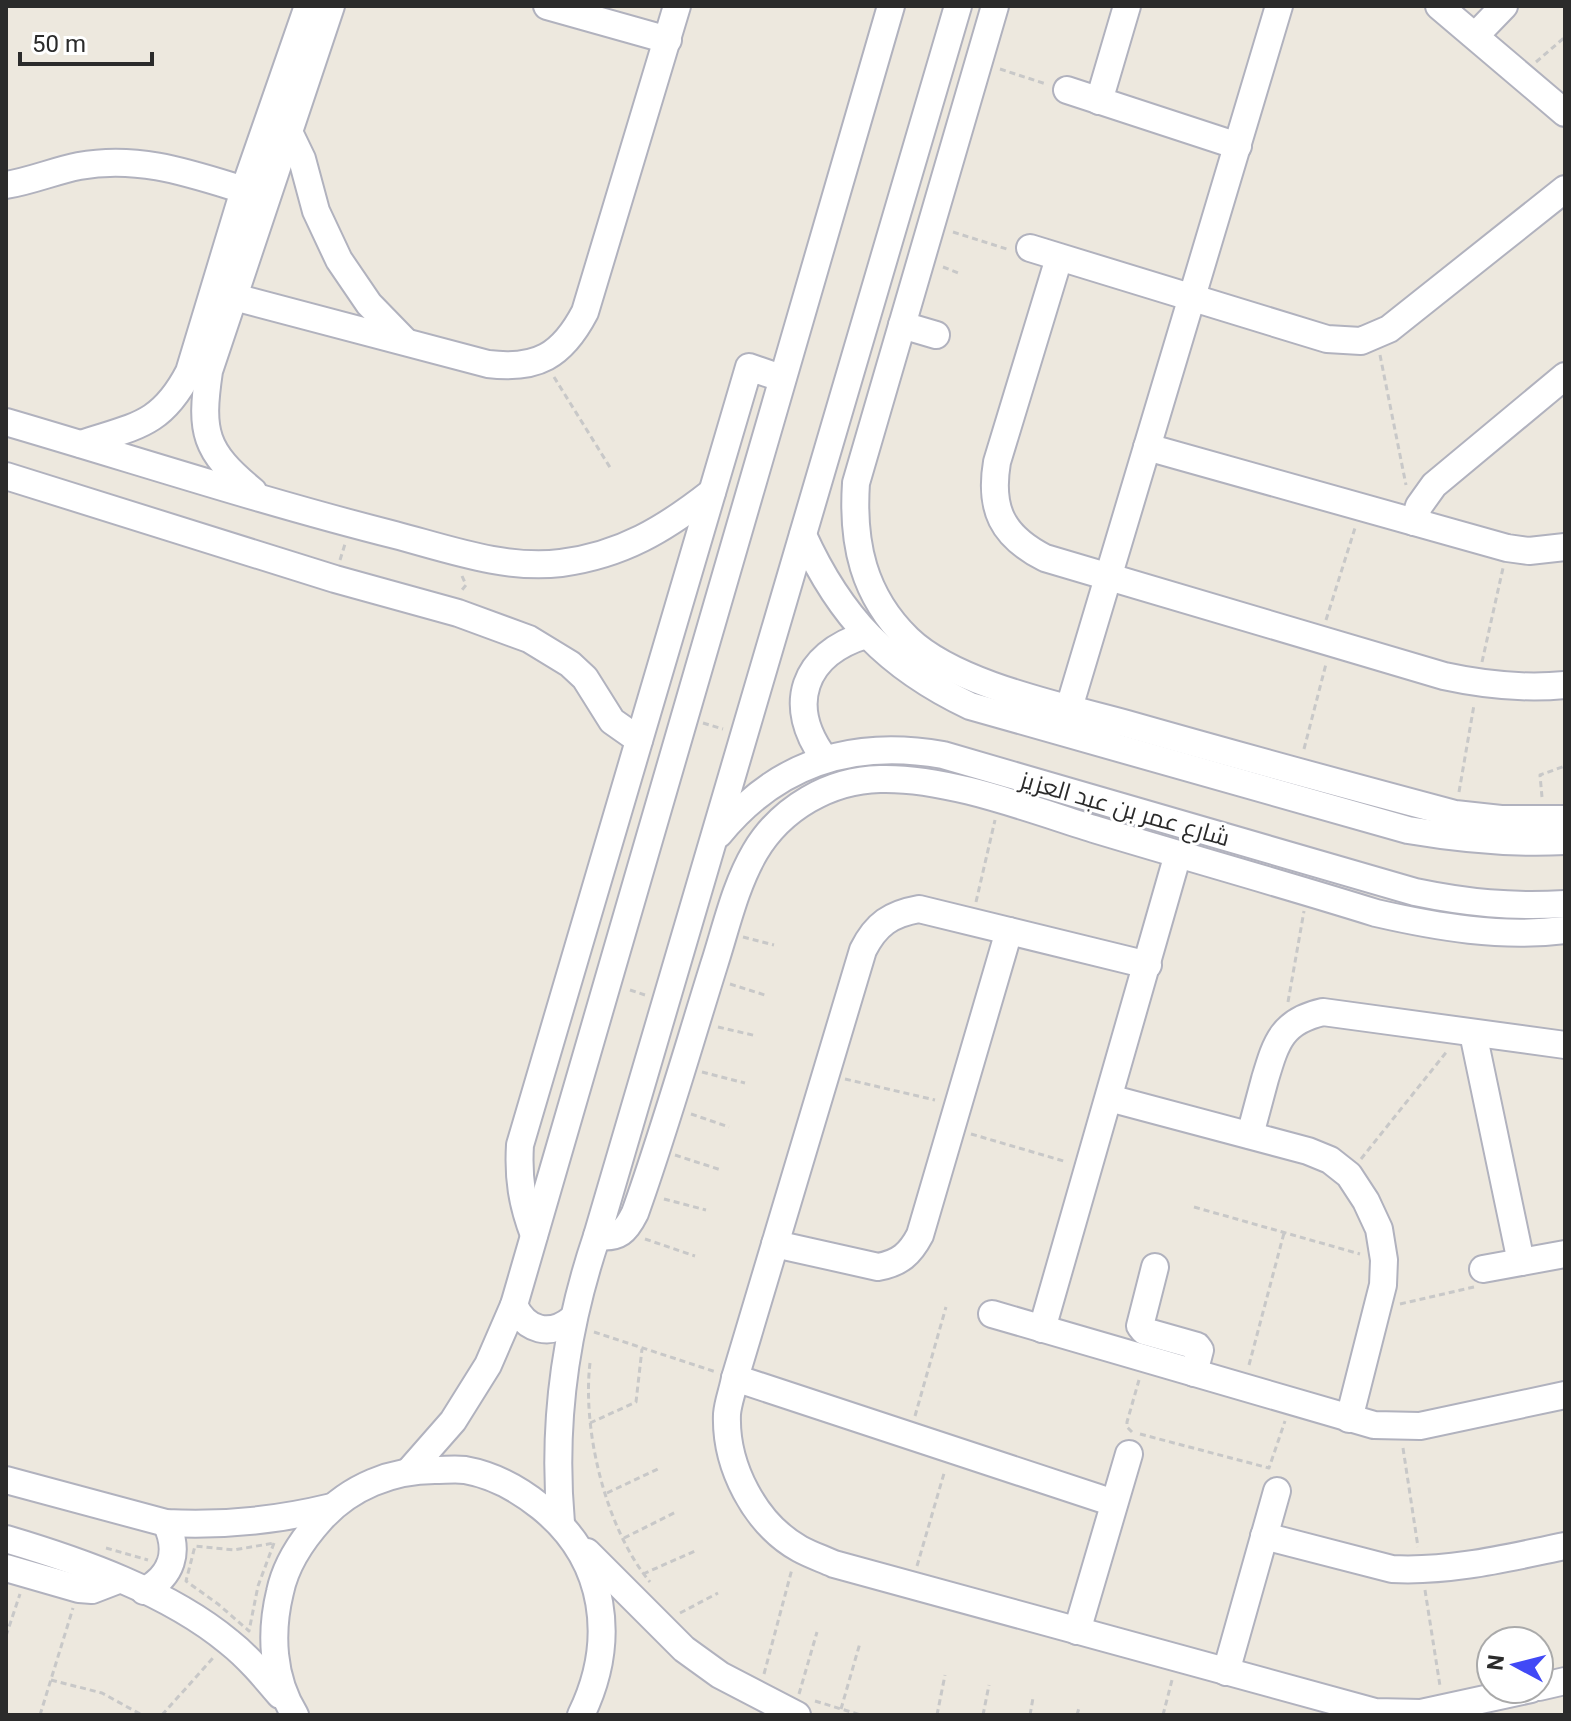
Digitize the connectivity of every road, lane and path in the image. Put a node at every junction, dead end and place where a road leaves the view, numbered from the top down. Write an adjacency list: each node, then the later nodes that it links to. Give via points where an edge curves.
1 (308, 6): 24 (street)
2 (331, 6): 20 (street)
3 (547, 6): 14 (street)
4 (677, 6): 14 (street)
5 (891, 6): 39 (street)
6 (958, 6): 28 (street)
7 (995, 6): 30 (street)
8 (1127, 6): 18 (street)
9 (1279, 6): 21 (street)
10 (1439, 6): 12 (street)
11 (1504, 6): 12 (street)
12 (1475, 36): 16 (street)
13 (1565, 37): 16 (path)
14 (668, 40): 37 (street, via 585,312 574,334)
15 (1005, 70): 17 (path)
16 (1521, 75): 19 (street)
17 (1055, 86): 18 (street)
18 (1099, 101): 21 (street)
19 (1565, 113)
20 (289, 132): 31 (street); 36 (street, via 339,260 369,304)
21 (1238, 146): 32 (street)
22 (6, 185): 24 (street, via 76,167 126,162 171,168)
23 (1565, 189): 35 (street)
24 (244, 190): 41 (street, via 205,327 178,394 160,414)
25 (949, 231): 27 (path)
26 (1030, 248): 29 (street)
27 (1000, 249)
28 (886, 253): 30 (street); 50 (street)
29 (1059, 258): 32 (street); 52 (street, via 997,462 996,509 1024,547)
30 (920, 264): 33 (street)
31 (234, 297): 36 (street); 46 (street, via 209,371 205,429 213,452)
32 (1192, 298): 35 (street, via 1327,339 1345,342); 42 (street)
33 (902, 325): 34 (street); 57 (street, via 856,483 859,555 871,589 908,639 932,658 973,678)
34 (936, 335)
35 (1376, 336): 48 (path)
36 (407, 343): 37 (street, via 510,367)
37 (543, 359): 43 (path)
38 (1565, 376): 48 (street, via 1434,485)
39 (781, 378): 45 (street, via 749,367); 58 (street)
40 (6, 422): 41 (street)
41 (81, 444): 46 (street)
42 (1147, 447): 47 (street); 52 (street)
43 (611, 469)
44 (6, 476): 53 (street)
45 (712, 492): 49 (street, via 648,537 605,554 559,563 512,563); 60 (street)
46 (262, 498): 49 (street)
47 (1361, 508): 48 (street); 55 (path)
48 (1414, 522): 51 (street, via 1507,548)
49 (350, 524): 53 (path)
50 (803, 535): 54 (street, via 837,599); 59 (street)
51 (1565, 547)
52 (1109, 575): 55 (street); 57 (street)
53 (335, 579): 60 (street, via 458,613 551,650 585,678 612,721)
54 (866, 635): 61 (street, via 844,641 825,655 807,684 804,718); 62 (street, via 910,673 970,706)
55 (1325, 641): 56 (street, via 1478,683); 64 (path)
56 (1565, 685)
57 (1069, 708): 62 (street)
58 (685, 717): 59 (path); 81 (street)
59 (745, 736): 69 (street)
60 (639, 740): 107 (street, via 520,1145 523,1205)
61 (825, 759): 65 (street, شارع عمر بن عبد العزيز, via 854,752 914,750); 69 (street, شارع عمر بن عبد العزيز, via 761,792)
62 (1219, 763): 64 (street); 68 (street, via 1408,830 1468,840)
63 (1565, 766): 67 (path, via 1539,777)
64 (1298, 772): 67 (street, via 1455,814)
65 (1018, 777): 66 (street); 71 (street, شارع عمر بن عبد العزيز)
66 (1006, 802): 70 (street); 75 (path); 105 (street, via 936,784 858,781 794,807 775,825 757,848 738,891 638,1203)
67 (1556, 819)
68 (1565, 841)
69 (712, 843): 84 (street)
70 (1178, 854): 72 (street); 80 (street)
71 (1383, 883): 73 (street, شارع عمر بن عبد العزيز, via 1461,902); 74 (street)
72 (1307, 892): 74 (street); 87 (path)
73 (1565, 904)
74 (1376, 913): 76 (street, via 1458,929)
75 (971, 921): 77 (street); 91 (street, via 919,909 885,920 871,933)
76 (1565, 930)
77 (1009, 931): 80 (street); 95 (street)
78 (743, 937): 79 (path)
79 (774, 945)
80 (1148, 965): 93 (street)
81 (607, 984): 84 (path); 107 (street)
82 (728, 984): 83 (path)
83 (768, 996)
84 (666, 1001): 108 (street)
85 (715, 1026): 88 (path)
86 (1473, 1033): 87 (street, via 1323,1012 1308,1015); 89 (street); 101 (path, via 1441,1057); 113 (street)
87 (1282, 1034): 97 (street)
88 (757, 1036)
89 (1565, 1045)
90 (701, 1072): 92 (path)
91 (826, 1074): 95 (path); 109 (street)
92 (745, 1083)
93 (1109, 1098): 97 (street); 99 (street)
94 (688, 1114): 96 (path)
95 (955, 1117): 99 (path); 109 (street, via 920,1235 904,1258 878,1267)
96 (729, 1127)
97 (1250, 1135): 101 (street, via 1308,1151)
98 (675, 1155): 100 (path)
99 (1089, 1168): 121 (street)
100 (721, 1170)
101 (1349, 1175): 112 (street, via 1379,1229)
102 (662, 1198): 104 (path)
103 (1194, 1207): 106 (path)
104 (706, 1210)
105 (624, 1231): 108 (street, via 610,1238); 111 (path)
106 (1284, 1233): 112 (path); 128 (path)
107 (534, 1235): 116 (street)
108 (597, 1236): 120 (street)
109 (775, 1244): 127 (street)
110 (1565, 1254): 113 (street)
111 (695, 1256)
112 (1384, 1260): 118 (street)
113 (1521, 1262): 115 (street)
114 (1155, 1267): 126 (street, via 1140,1326 1197,1346)
115 (1483, 1269): 118 (path, via 1473,1288)
116 (514, 1305): 120 (street, via 528,1325 539,1330); 138 (street, via 488,1365 453,1421)
117 (946, 1307): 134 (path)
118 (1377, 1309): 131 (street)
119 (992, 1314): 121 (street)
120 (572, 1319): 146 (street, via 559,1412 558,1484)
121 (1042, 1329): 125 (street)
122 (592, 1345): 123 (path, via 594,1332)
123 (642, 1349): 127 (path); 132 (path, via 636,1402)
124 (591, 1355): 132 (path)
125 (1145, 1359): 126 (street); 130 (path, via 1127,1422 1130,1431 1269,1468)
126 (1194, 1373): 128 (street)
127 (735, 1378): 134 (street); 152 (street, via 727,1414 731,1453 745,1490 767,1523)
128 (1242, 1388): 130 (street)
129 (1565, 1395): 133 (street)
130 (1291, 1402): 131 (street)
131 (1349, 1419): 133 (street)
132 (589, 1423): 141 (path)
133 (1399, 1427): 155 (path)
134 (909, 1435): 135 (street)
135 (951, 1449): 142 (street); 161 (path)
136 (1129, 1454): 142 (street)
137 (658, 1469): 141 (path)
138 (410, 1470): 143 (street, via 369,1483); 146 (street, via 465,1470 518,1489)
139 (10, 1479): 145 (street)
140 (1277, 1491): 147 (street)
141 (606, 1494): 148 (path)
142 (1114, 1503): 166 (street)
143 (332, 1507): 145 (street, via 250,1520); 181 (street, via 303,1538 283,1577 273,1619 275,1663)
144 (676, 1512): 148 (path)
145 (166, 1523): 163 (street, via 172,1536 172,1563)
146 (567, 1531): 179 (street, via 684,1649 720,1675); 187 (street, via 592,1573 602,1611 602,1651 594,1690)
147 (1264, 1536): 155 (street, via 1392,1569); 172 (street)
148 (624, 1538): 157 (path)
149 (6, 1539): 158 (street)
150 (1565, 1546): 155 (street)
151 (106, 1548): 154 (path, via 147,1561)
152 (798, 1548): 161 (street, via 834,1564); 175 (path)
153 (695, 1551): 157 (path)
154 (152, 1552)
155 (1421, 1569): 182 (path)
156 (16, 1571): 162 (street); 168 (path)
157 (643, 1574): 160 (path)
158 (118, 1580): 162 (street); 163 (street)
159 (186, 1581): 159 (path, via 195,1546 234,1550 274,1543 249,1631)
160 (652, 1584)
161 (911, 1585): 166 (street)
162 (79, 1589): 174 (path)
163 (144, 1591): 169 (street)
164 (718, 1593): 165 (path, via 677,1615)
165 (685, 1624)
166 (1077, 1631): 171 (street)
167 (817, 1632): 179 (path)
168 (6, 1636)
169 (228, 1641): 181 (street); 186 (path)
170 (860, 1643): 183 (path)
171 (1178, 1658): 172 (street); 193 (path)
172 (1226, 1672): 182 (street, via 1375,1712)
173 (945, 1675): 189 (path)
174 (51, 1680): 184 (path); 185 (path, via 102,1693)
175 (762, 1682)
176 (989, 1685): 190 (path)
177 (1033, 1698): 191 (path)
178 (1475, 1702): 182 (street)
179 (797, 1708): 183 (path)
180 (1079, 1708): 192 (path)
181 (292, 1709)
182 (1444, 1709)
183 (841, 1710): 188 (path)
184 (40, 1715)
185 (142, 1715)
186 (162, 1715)
187 (581, 1715)
188 (861, 1715)
189 (937, 1715)
190 (983, 1715)
191 (1030, 1715)
192 (1077, 1715)
193 (1163, 1715)

